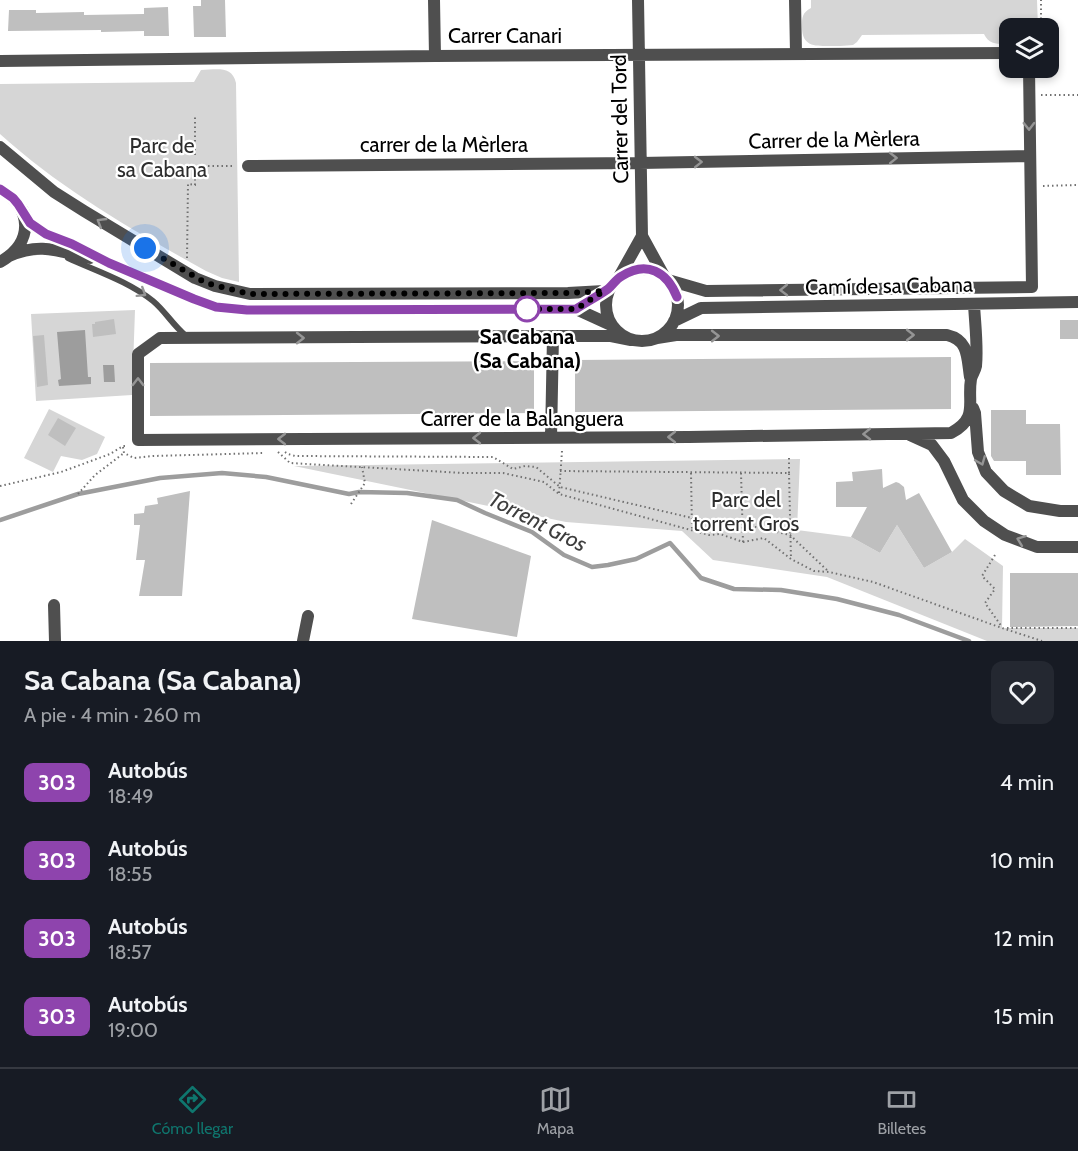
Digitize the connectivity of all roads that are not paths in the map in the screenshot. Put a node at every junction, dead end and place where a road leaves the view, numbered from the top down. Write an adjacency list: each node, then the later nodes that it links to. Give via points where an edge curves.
1 (434, 0): 6 (street)
2 (638, 0): 7 (street, Carrer del Tord)
3 (795, 0): 4 (street)
4 (796, 53): 5 (street, Carrer Canari); 7 (street, Carrer Canari)
5 (999, 53)
6 (435, 56): 7 (street, Carrer Canari); 8 (street, Carrer Canari)
7 (638, 56): 12 (street, Carrer del Tord)
8 (0, 61)
9 (1029, 78): 11 (street, one-way to 11)
10 (0, 147): 21 (street, one-way to 10, via 568,293 250,294 215,286 186,273 54,192)
11 (1030, 156): 12 (street, Carrer de la Mèrlera, one-way to 11); 20 (street, one-way to 20, via 1032,287 710,291)
12 (640, 163): 13 (street, carrer de la Mèrlera); 16 (street, Carrer del Tord)
13 (249, 166)
14 (0, 189): 15 (street)
15 (22, 209): 18 (street, via 24,237); 19 (street, via 40,232)
16 (642, 236): 20 (street, Carrer del Tord); 21 (street)
17 (51, 250): 18 (street, via 33,248); 19 (street); 30 (lane, one-way to 30, via 147,296)
18 (5, 259)
19 (109, 263): 26 (street, via 227,309)
20 (666, 278): 21 (street, via 653,270 641,269 629,271); 22 (street)
21 (611, 286): 26 (street); 28 (street, via 606,299)
22 (677, 297): 25 (street); 27 (street)
23 (1078, 302): 24 (street, Camí de sa Cabana)
24 (974, 304): 25 (street, Camí de sa Cabana); 33 (street, via 976,367)
25 (701, 308): 27 (street)
26 (576, 309): 28 (street)
27 (674, 321): 31 (street)
28 (612, 325): 32 (street)
29 (553, 336): 30 (street, one-way to 29); 32 (street); 36 (street)
30 (188, 338): 36 (street, Carrer de la Balanguera, one-way to 30, via 136,443 138,354 160,338)
31 (657, 338): 32 (street); 33 (street, one-way to 33, via 947,335 956,337 964,346)
32 (631, 340)
33 (971, 380): 34 (street)
34 (971, 404): 35 (street, Carrer de la Balanguera, via 968,419 951,433); 37 (street, one-way to 37, via 978,452 986,472 1004,491 1029,506)
35 (907, 433): 36 (street, Carrer de la Balanguera, one-way to 36); 38 (street, Carrer de la Balanguera, one-way to 35, via 1037,547 984,521 963,500 932,445)
36 (551, 438)
37 (1078, 511)
38 (1078, 547)
39 (54, 605): 41 (street)
40 (308, 616): 42 (street)
41 (55, 641)
42 (303, 641)

